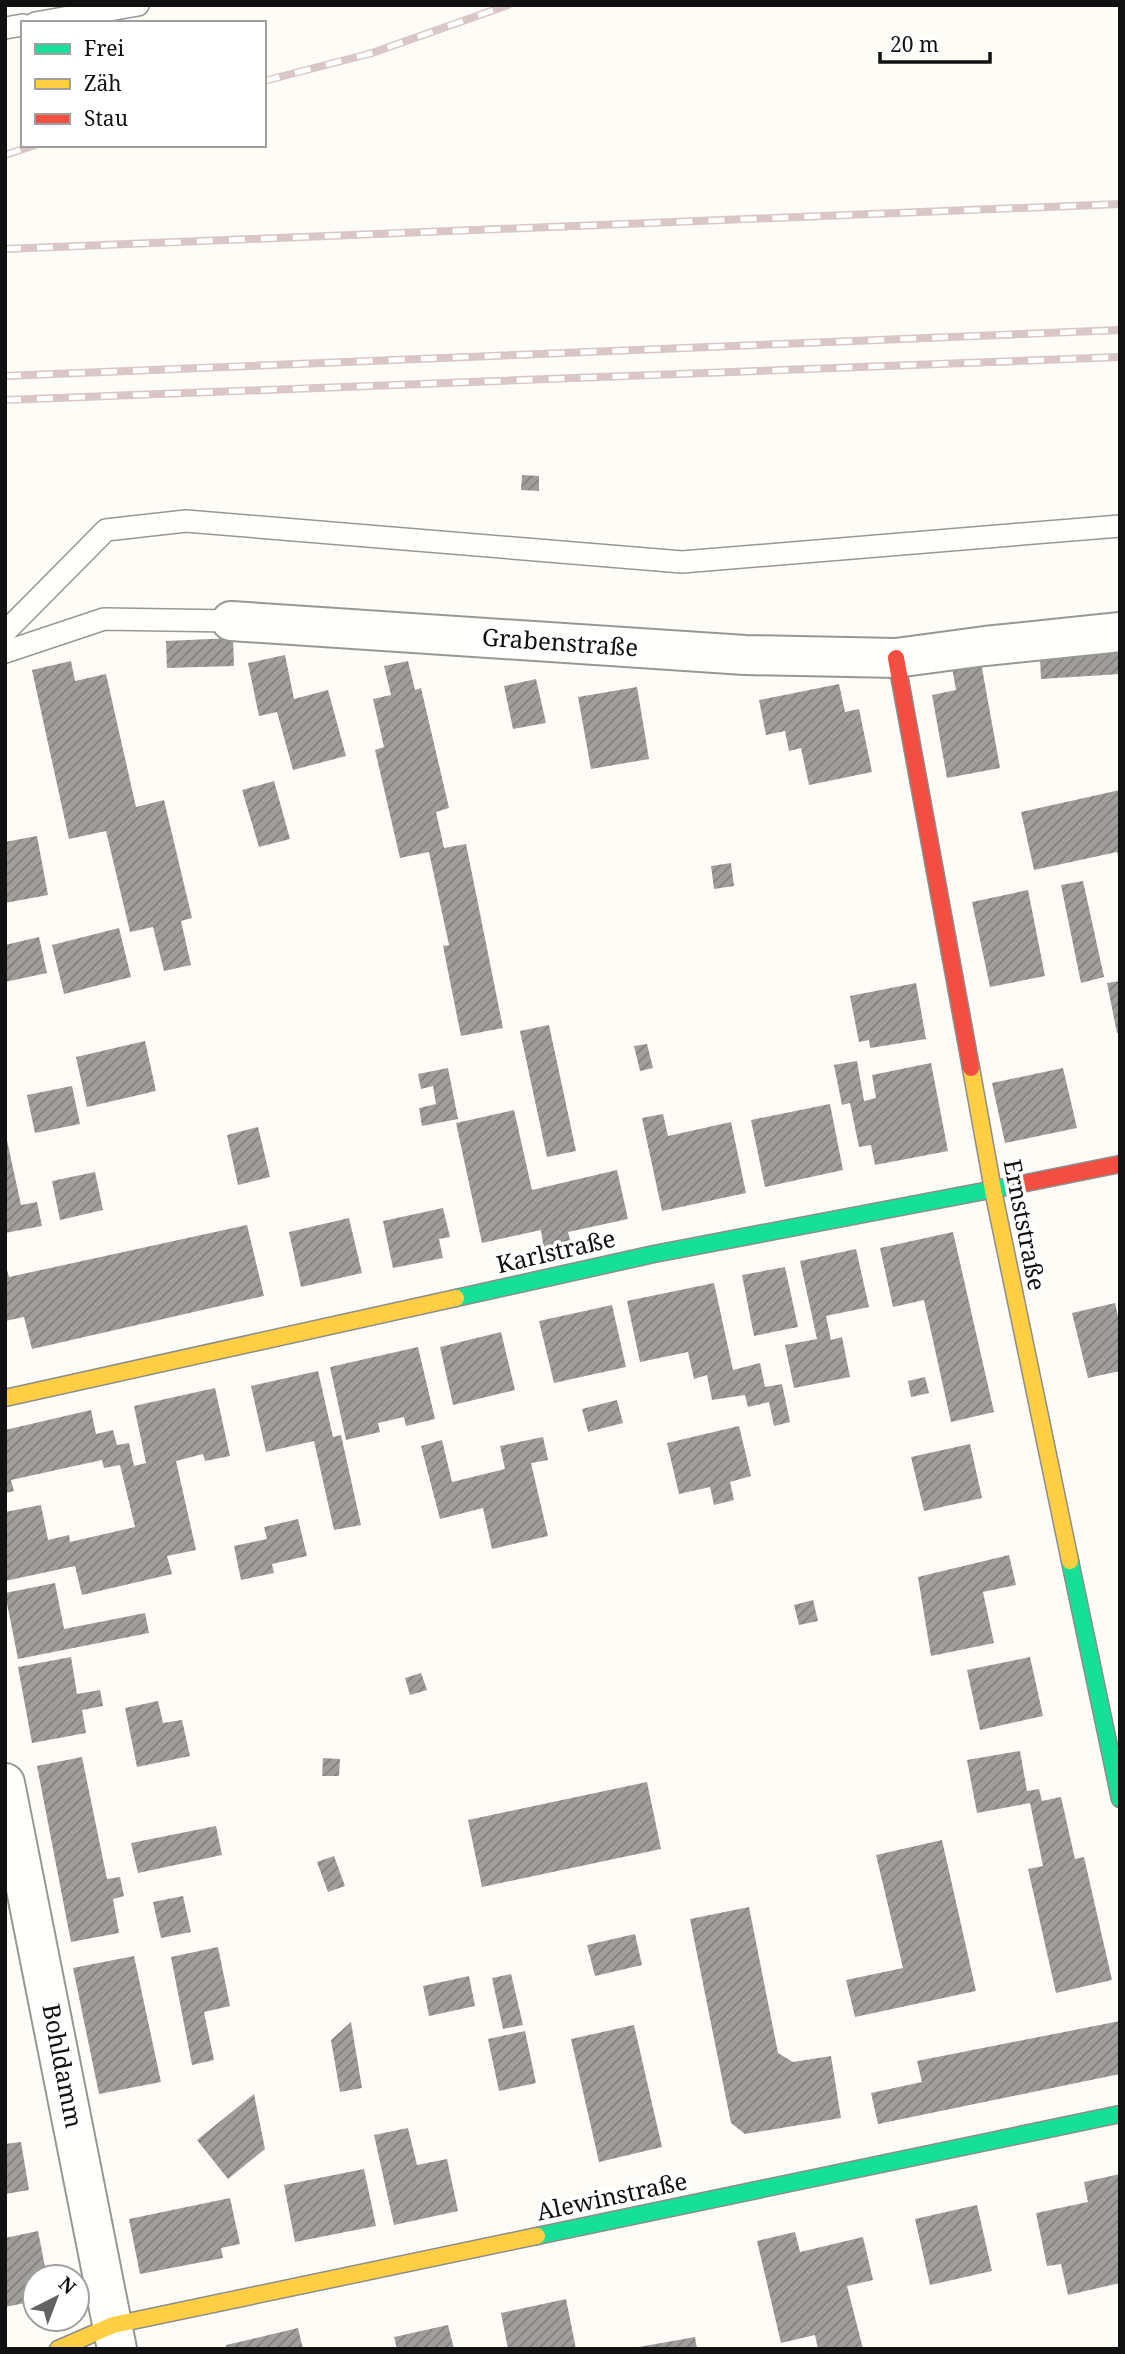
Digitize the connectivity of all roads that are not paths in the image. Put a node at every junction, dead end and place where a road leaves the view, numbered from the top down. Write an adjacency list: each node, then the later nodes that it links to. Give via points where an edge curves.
1 (138, 5): 2 (lane)
2 (46, 21)
3 (1120, 526): 5 (lane, via 682,562 186,521 106,530)
4 (230, 621): 7 (lane, Grabenstraße, via 104,619); 8 (street, Grabenstraße, via 745,655)
5 (5, 632)
6 (1120, 632): 8 (street, Grabenstraße)
7 (5, 652)
8 (895, 658): 10 (street, Ernststraße)
9 (1120, 1164): 10 (street, Karlstraße)
10 (993, 1190): 11 (street, Karlstraße, via 654,1254); 12 (street, Ernststraße)
11 (5, 1398)
12 (1110, 1699): 14 (street, Ernststraße)
13 (5, 1783): 16 (street, Bohldamm)
14 (1120, 1800)
15 (1120, 2114): 16 (street, Alewinstraße)
16 (115, 2337): 17 (street, Alewinstraße)
17 (58, 2349)

